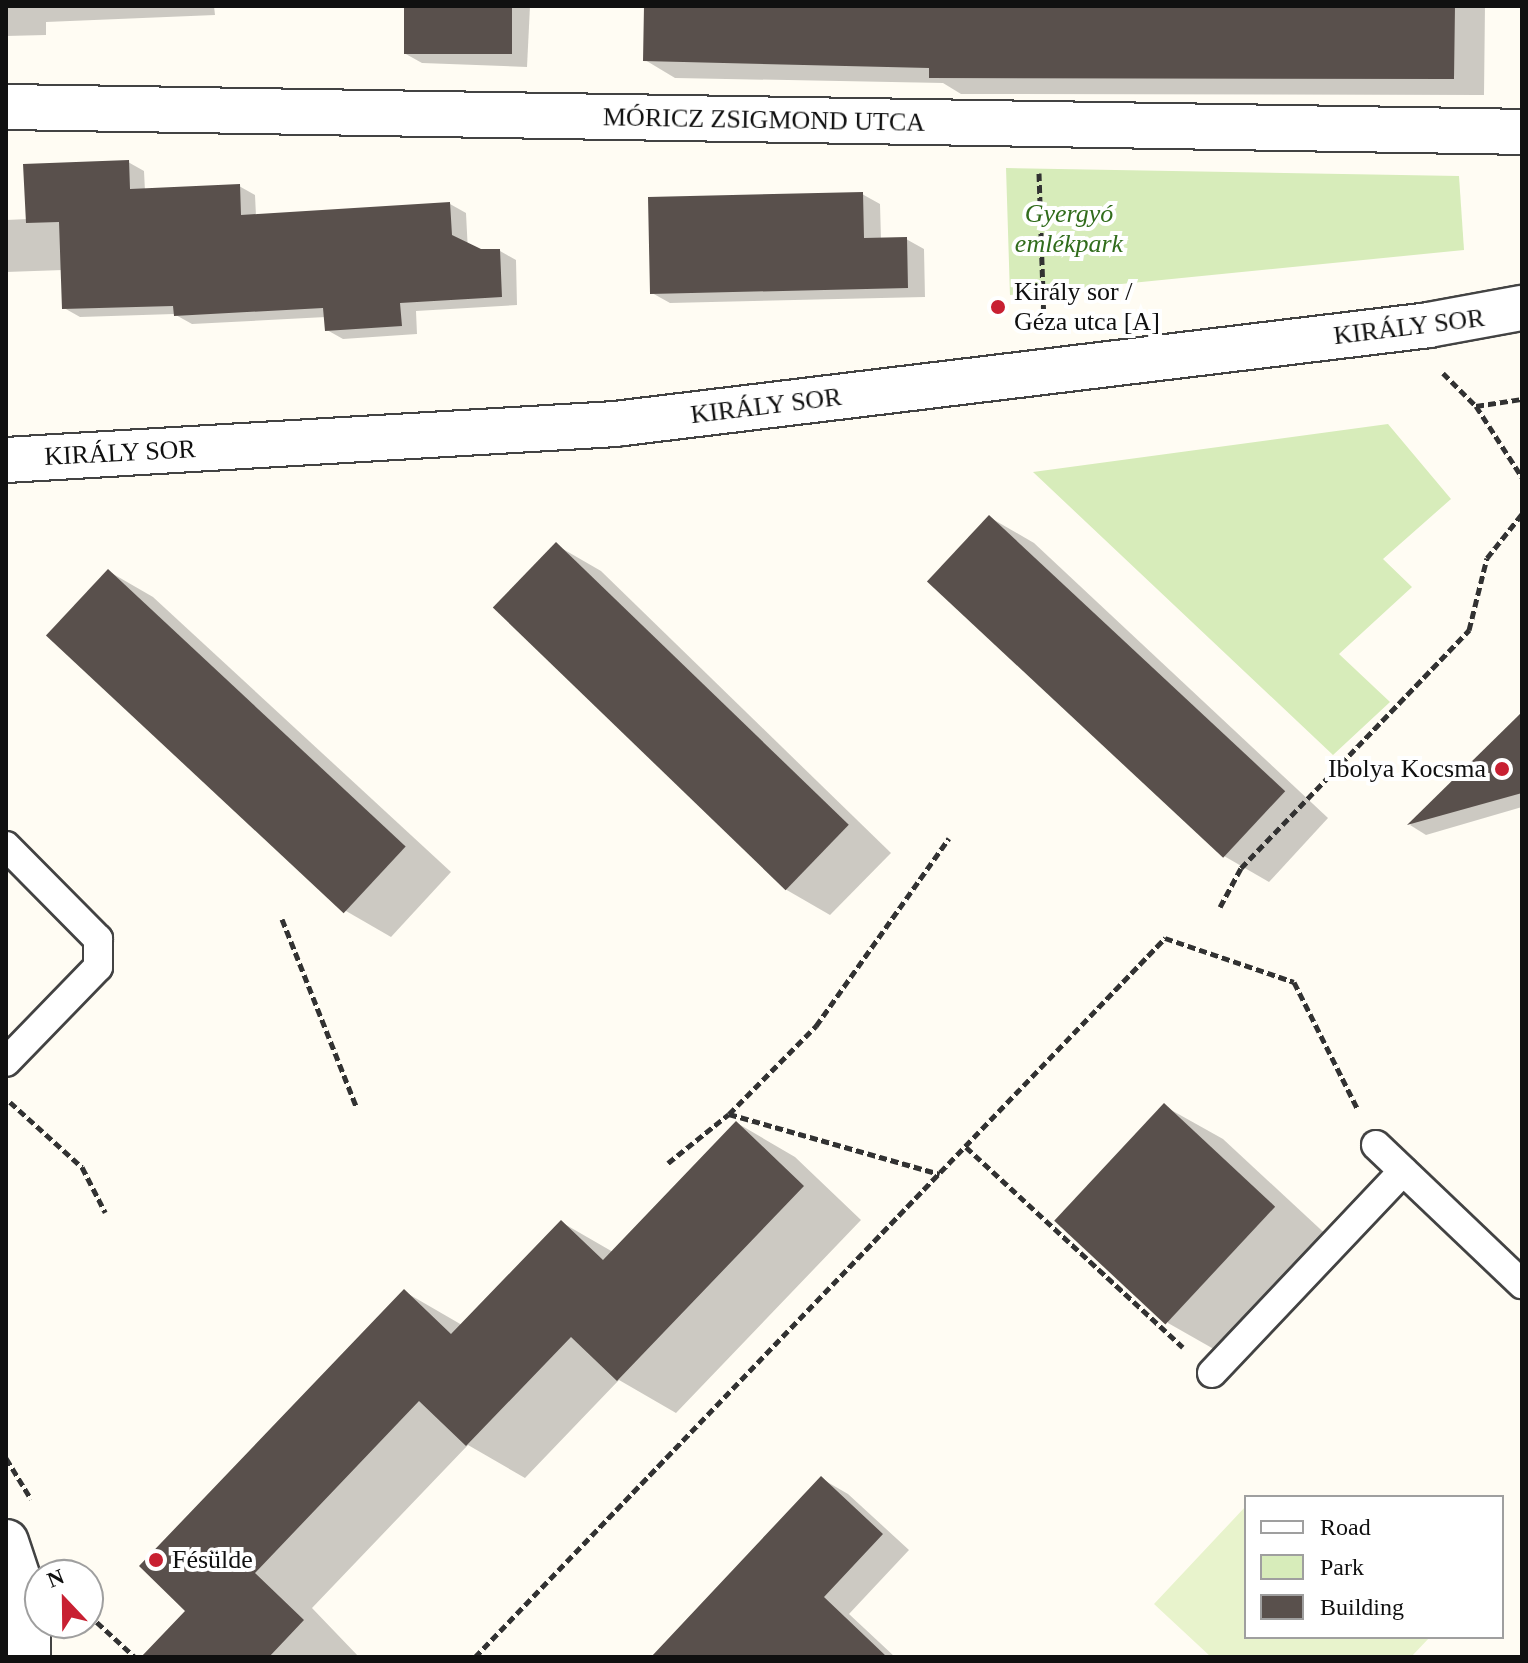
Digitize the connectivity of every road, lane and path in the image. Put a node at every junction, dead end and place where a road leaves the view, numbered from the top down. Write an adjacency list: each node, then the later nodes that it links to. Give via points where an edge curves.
1 (6, 107): 2 (street, MÓRICZ ZSIGMOND UTCA)
2 (1037, 124): 3 (street, MÓRICZ ZSIGMOND UTCA); 6 (path)
3 (1522, 132)
4 (1522, 308): 6 (street, KIRÁLY SOR)
5 (1437, 367): 8 (path)
6 (1046, 373): 9 (street, KIRÁLY SOR, via 615,424)
7 (1522, 399): 8 (path)
8 (1476, 406): 10 (path)
9 (6, 460)
10 (1522, 477)
11 (1522, 514): 14 (path, via 1487,558 1469,630 1241,868)
12 (949, 838): 19 (path, via 816,1026)
13 (6, 846): 16 (lane, via 98,939 98,967)
14 (1220, 907)
15 (282, 919): 18 (path)
16 (6, 1062)
17 (6, 1099): 25 (path, via 82,1167)
18 (357, 1108)
19 (729, 1114): 22 (path); 24 (path)
20 (1376, 1145): 21 (path, via 1294,982 1165,938); 23 (lane)
21 (966, 1147): 24 (path); 27 (path)
22 (668, 1163)
23 (1403, 1171): 26 (lane); 27 (lane)
24 (940, 1174): 32 (path)
25 (105, 1212)
26 (1522, 1284)
27 (1212, 1373)
28 (9, 1548): 30 (street, via 28,1608)
29 (104, 1629): 31 (path)
30 (28, 1657)
31 (135, 1657)
32 (475, 1657)

